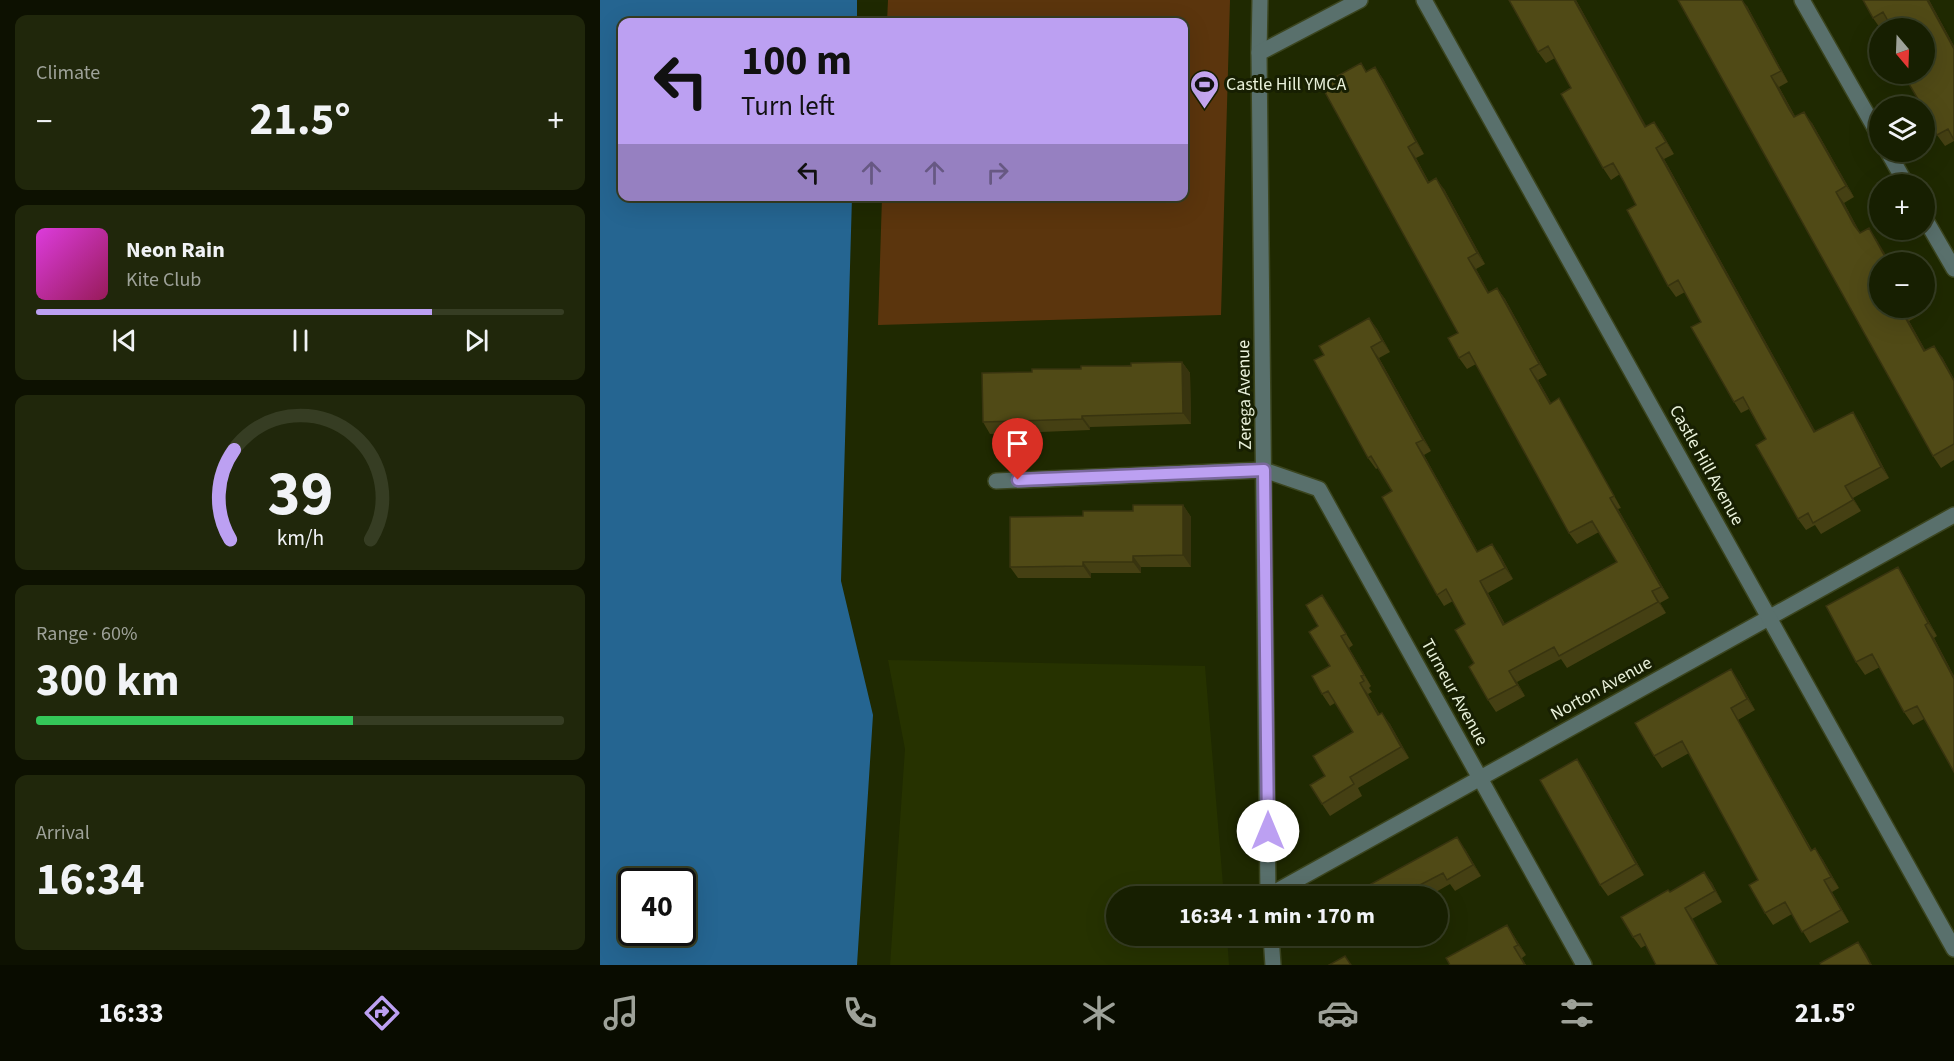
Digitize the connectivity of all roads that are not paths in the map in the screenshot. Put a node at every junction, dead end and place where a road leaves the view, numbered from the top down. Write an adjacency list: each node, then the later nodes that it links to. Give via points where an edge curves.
1 (1260, 0): 5 (street, Zerega Avenue)
2 (1360, 0): 5 (street)
3 (1424, 0): 12 (street, Castle Hill Avenue)
4 (1802, 0): 6 (street)
5 (1260, 53): 9 (street, Zerega Avenue)
6 (1869, 118)
7 (1935, 236): 8 (street)
8 (1954, 269)
9 (1264, 470): 10 (street); 13 (street, Turneur Avenue, via 1318,489); 14 (street, Zerega Avenue)
10 (996, 481)
11 (1954, 515): 12 (street, Norton Avenue)
12 (1769, 617): 13 (street, Norton Avenue); 17 (street, Castle Hill Avenue)
13 (1481, 777): 15 (street, Norton Avenue); 19 (street, Turneur Avenue)
14 (1268, 886)
15 (1288, 886)
16 (1271, 946): 18 (street)
17 (1954, 949)
18 (1272, 965)
19 (1584, 965)

